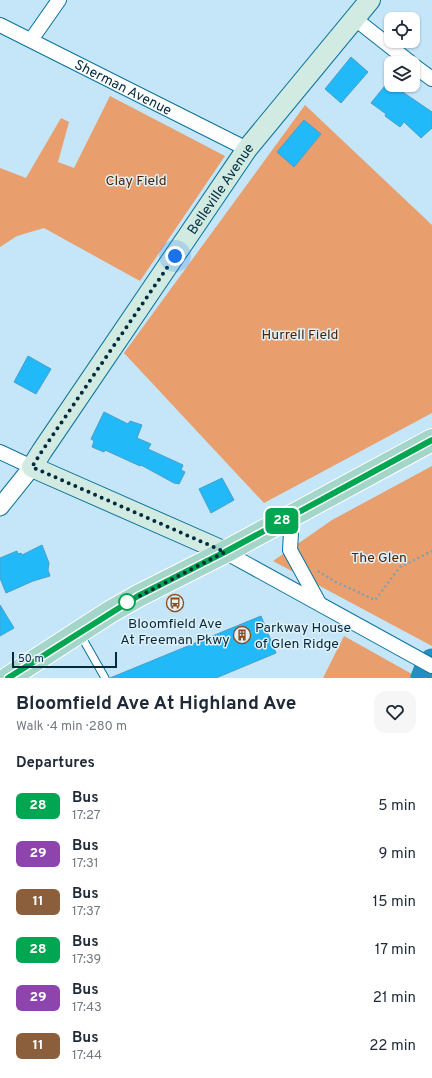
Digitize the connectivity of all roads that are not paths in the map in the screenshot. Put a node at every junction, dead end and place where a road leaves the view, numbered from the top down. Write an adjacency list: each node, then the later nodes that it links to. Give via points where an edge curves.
1 (59, 0): 5 (street)
2 (370, 0): 3 (main road, Belleville Avenue)
3 (354, 18): 6 (street); 9 (main road, Belleville Avenue)
4 (0, 24): 5 (street, Sherman Avenue)
5 (31, 40): 9 (street, Sherman Avenue)
6 (402, 56)
7 (420, 70): 8 (street)
8 (432, 80)
9 (247, 149): 12 (main road, Belleville Avenue)
10 (432, 440): 14 (main road)
11 (0, 452): 12 (street)
12 (32, 467): 13 (street); 15 (main road)
13 (0, 507)
14 (292, 516): 15 (main road); 16 (street, via 290,550)
15 (225, 552): 16 (street); 17 (main road, via 138,596)
16 (319, 603): 18 (street)
17 (79, 632): 19 (main road); 20 (lane)
18 (432, 666)
19 (8, 678)
20 (105, 678)

